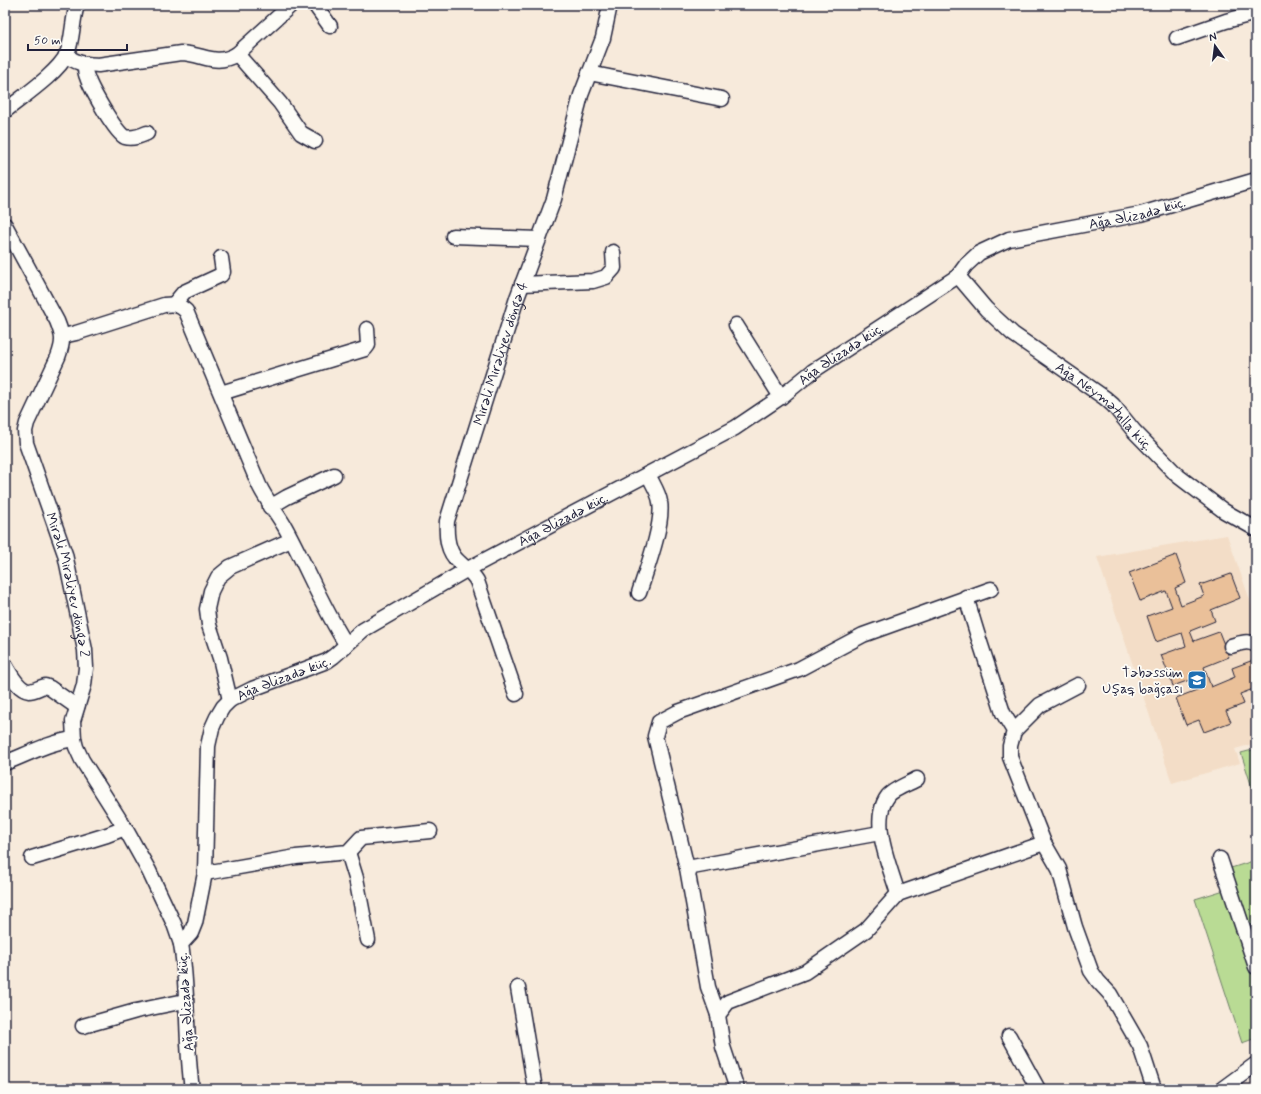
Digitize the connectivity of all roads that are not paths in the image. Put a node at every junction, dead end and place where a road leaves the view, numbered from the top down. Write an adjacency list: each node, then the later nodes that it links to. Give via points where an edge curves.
1 (291, 5): 8 (street)
2 (315, 5): 6 (street)
3 (610, 5): 11 (street, Mirəli Mirəliyev döngə 4, via 603,38)
4 (72, 7): 9 (street, via 70,43)
5 (1256, 13): 7 (street)
6 (330, 26)
7 (1177, 38)
8 (237, 54): 10 (street, via 227,60 213,60 181,53 98,65); 15 (street, via 280,103 301,133)
9 (66, 55): 10 (street); 13 (street, via 49,76)
10 (84, 64): 14 (street, via 93,90 115,128 124,137 133,138)
11 (589, 73): 12 (street); 19 (street, Mirəli Mirəliyev döngə 4, via 554,199)
12 (722, 99)
13 (5, 111)
14 (147, 134)
15 (315, 142)
16 (1256, 180): 22 (street, Ağa Əlizadə küç., via 1141,214 1009,239 979,253)
17 (5, 225): 27 (street)
18 (453, 236): 19 (street)
19 (539, 240): 23 (street, Mirəli Mirəliyev döngə 4)
20 (614, 252): 23 (street, via 614,268 606,277 594,281)
21 (221, 258): 24 (street, via 221,275 184,292)
22 (958, 276): 29 (street, Ağa Əlizadə küç., via 813,371); 33 (street, Ağa Neymətulla küç., via 1012,334 1113,405 1134,431 1178,476 1224,511)
23 (522, 284): 35 (street, Mirəli Mirəliyev döngə 4, via 447,521 447,542 450,549 454,557)
24 (174, 304): 27 (street); 28 (street, via 186,311)
25 (736, 326): 29 (street)
26 (367, 329): 28 (street, via 368,345 365,349)
27 (63, 336): 46 (street, Mirəli Mirəliyev döngə 2, via 58,357 24,432 60,536 72,582 86,668)
28 (221, 393): 32 (street)
29 (781, 397): 30 (street, Ağa Əlizadə küç., via 735,428)
30 (648, 474): 35 (street, Ağa Əlizadə küç.); 37 (street, via 660,501 661,511)
31 (334, 475): 32 (street)
32 (270, 507): 34 (street)
33 (1256, 529)
34 (291, 540): 39 (street); 45 (street, via 230,567 218,577 211,591 207,609 209,624)
35 (468, 569): 39 (street, Ağa Əlizadə küç., via 363,630); 44 (street, Mirəli Mirəliyev döngə 4, via 480,589)
36 (990, 589): 38 (street)
37 (640, 593)
38 (966, 597): 47 (street, via 1003,713); 58 (street, via 863,635 799,669 678,712 659,722 655,736)
39 (346, 644): 45 (street, Ağa Əlizadə küç., via 326,661)
40 (1256, 645): 41 (street, via 1252,642 1243,642)
41 (1231, 646)
42 (5, 665): 46 (street, via 24,690 31,691 45,686)
43 (1078, 685): 47 (street, via 1040,705)
44 (516, 694)
45 (230, 700): 59 (street, Ağa Əlizadə küç., via 217,717 208,746)
46 (77, 707): 48 (street, Mirəli Mirəliyev döngə 2, via 73,721)
47 (1014, 731): 54 (street, via 1010,757)
48 (74, 740): 49 (street, via 48,745); 51 (street, Mirəli Mirəliyev döngə 2, via 82,760)
49 (5, 762)
50 (917, 779): 53 (street, via 888,795 880,812)
51 (125, 828): 56 (street); 62 (street, Mirəli Mirəliyev döngə 2, via 149,870)
52 (430, 831): 55 (street, via 361,838)
53 (880, 833): 58 (street); 60 (street)
54 (1044, 843): 60 (street); 74 (street, via 1059,869 1075,927 1091,971 1110,994 1140,1046)
55 (348, 852): 59 (street, via 296,857); 61 (street, via 356,878)
56 (32, 858)
57 (1220, 859): 63 (street)
58 (687, 868): 66 (street, via 708,987)
59 (205, 873): 62 (street, Ağa Əlizadə küç., via 195,923 191,933)
60 (898, 894): 66 (street, via 866,930 805,972 728,1002)
61 (368, 940)
62 (181, 944): 65 (street, Ağa Əlizadə küç.)
63 (1256, 967)
64 (518, 988): 71 (street)
65 (185, 1001): 67 (street); 70 (street, Ağa Əlizadə küç.)
66 (718, 1015): 72 (street, via 724,1047)
67 (83, 1026)
68 (1009, 1036): 73 (street)
69 (1256, 1064): 75 (street)
70 (192, 1089)
71 (535, 1089)
72 (737, 1089)
73 (1038, 1089)
74 (1154, 1089)
75 (1222, 1089)

